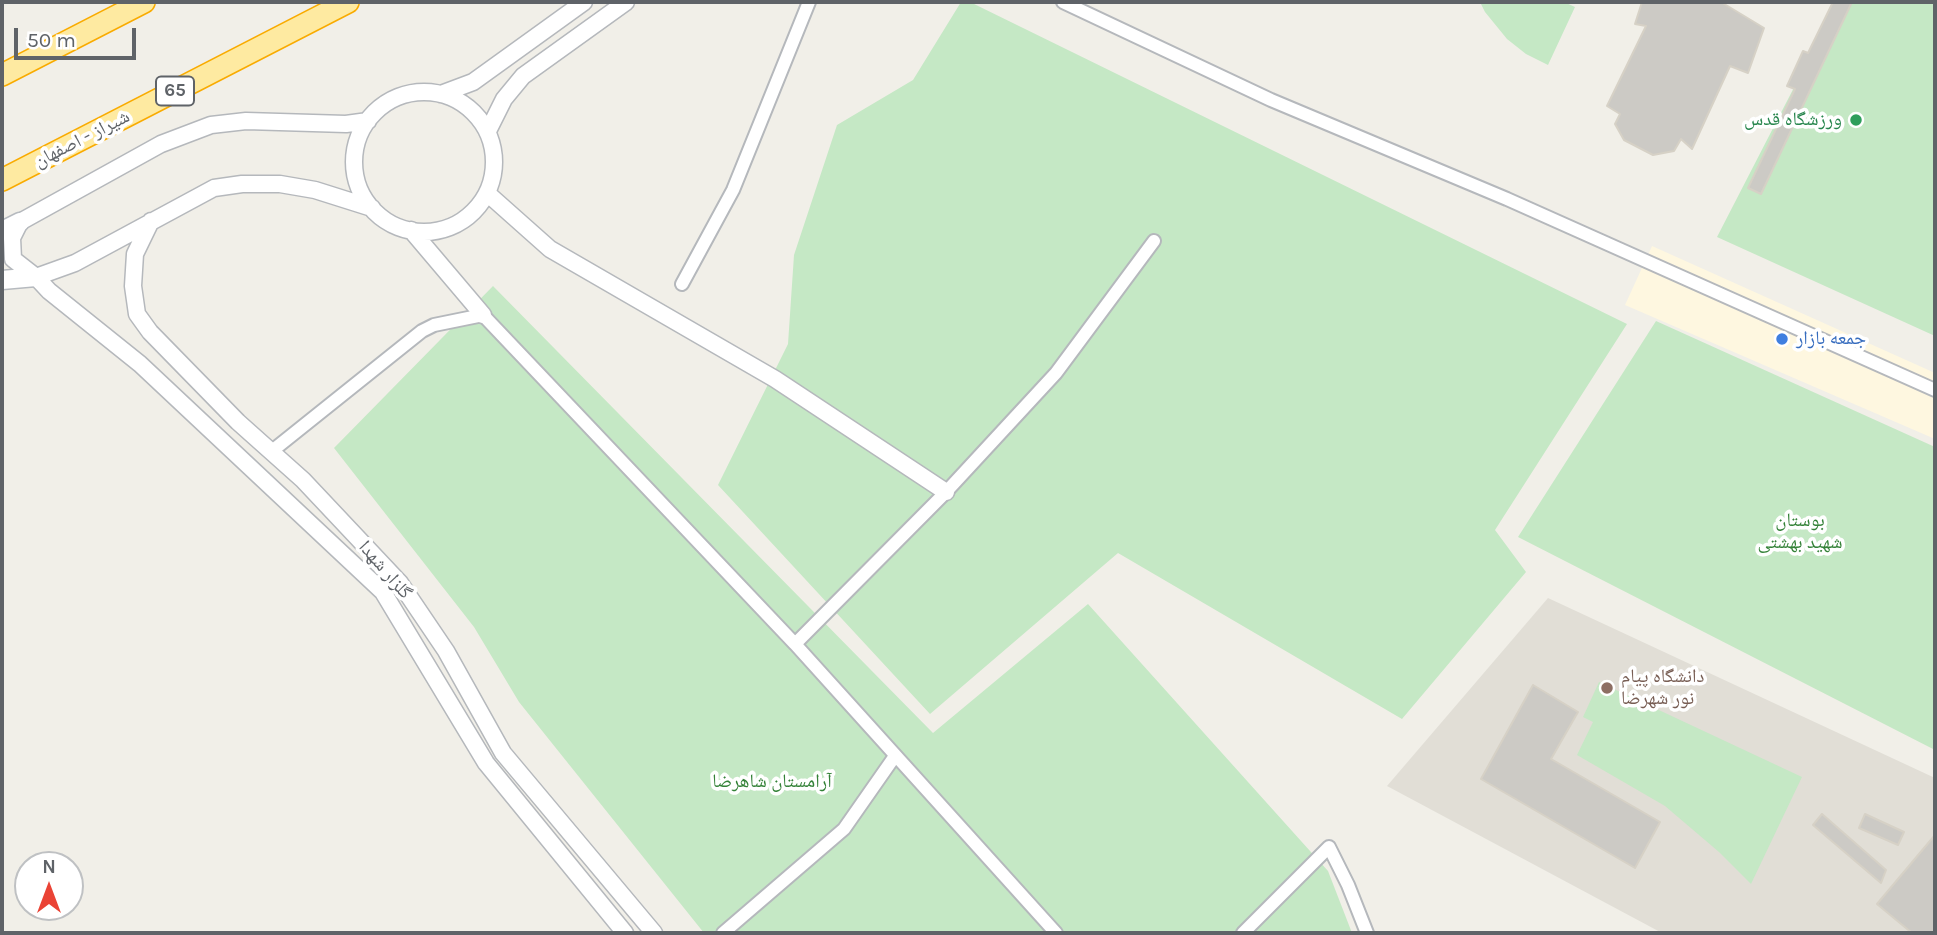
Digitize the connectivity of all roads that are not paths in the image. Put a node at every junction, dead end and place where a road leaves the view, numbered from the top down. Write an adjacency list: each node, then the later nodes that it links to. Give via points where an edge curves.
1 (144, 2): 7 (highway)
2 (348, 2): 11 (highway, شیراز - اصفهان / 65)
3 (584, 2): 8 (street, via 473,82)
4 (626, 2): 10 (street, via 523,76 504,99)
5 (809, 2): 21 (street, via 733,190)
6 (1063, 2): 23 (street, via 1271,100 1507,199)
7 (2, 75)
8 (442, 94): 9 (street, via 400,96); 10 (street, via 467,106)
9 (368, 121): 13 (street, via 360,132 354,159 359,186); 15 (street, via 211,125 161,144)
10 (488, 131): 12 (street, via 494,167)
11 (2, 180)
12 (487, 193): 16 (street, via 460,222 435,231); 25 (street, via 550,248 775,379)
13 (372, 208): 14 (street, via 315,190 242,184 214,188); 16 (street, via 396,226)
14 (151, 221): 19 (street, via 75,263); 24 (street, گلزار شهدا, via 135,254 137,314)
15 (20, 222): 17 (main road); 19 (street, گلزار شهدا, via 12,238 13,259)
16 (411, 230): 22 (street)
17 (2, 231)
18 (1154, 241): 25 (street, via 1056,373)
19 (36, 277): 20 (main road); 29 (street, گلزار شهدا, via 140,364 383,592 486,763)
20 (2, 280)
21 (682, 284)
22 (483, 315): 24 (street, via 422,331); 26 (street)
23 (1935, 390)
24 (272, 451): 28 (street, گلزار شهدا, via 400,583 446,652 503,753)
25 (946, 492): 26 (street)
26 (795, 644): 27 (street)
27 (895, 756): 32 (street, via 844,829); 33 (street)
28 (550, 809): 29 (street); 31 (street, گلزار شهدا)
29 (531, 821): 30 (street, گلزار شهدا)
30 (625, 933)
31 (654, 933)
32 (723, 933)
33 (1056, 933)
34 (1243, 933): 35 (street, via 1329,847)
35 (1367, 933)

